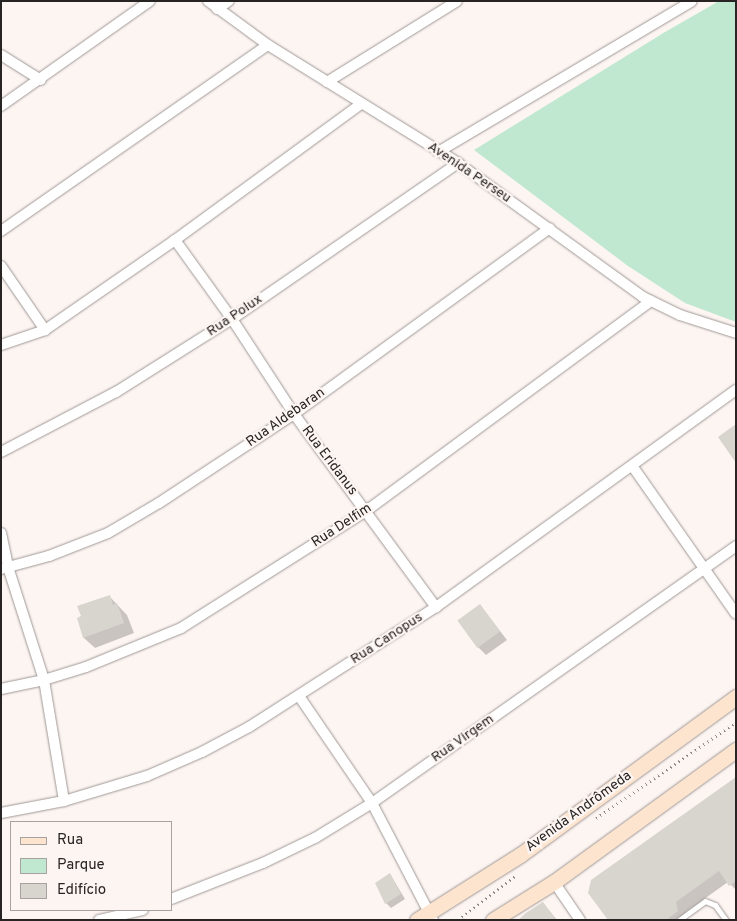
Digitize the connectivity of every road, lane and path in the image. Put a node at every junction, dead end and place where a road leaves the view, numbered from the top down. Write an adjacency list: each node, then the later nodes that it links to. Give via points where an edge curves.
1 (150, 1): 9 (street)
2 (208, 1): 6 (street, Avenida Perseu)
3 (229, 1): 6 (street)
4 (457, 1): 10 (street)
5 (692, 1): 13 (street)
6 (217, 9): 7 (street, Avenida Perseu)
7 (268, 45): 10 (street, Avenida Perseu); 16 (street)
8 (1, 55): 9 (street)
9 (41, 80): 12 (street)
10 (327, 82): 11 (street, Avenida Perseu)
11 (361, 104): 13 (street, Avenida Perseu); 17 (street)
12 (1, 106)
13 (438, 152): 14 (street, Avenida Perseu)
14 (458, 162): 15 (street, Avenida Perseu); 20 (street, Rua Polux)
15 (550, 228): 19 (street, Avenida Perseu); 25 (street, Rua Aldebaran)
16 (1, 231)
17 (174, 240): 20 (street, Rua Eridanus); 21 (street)
18 (1, 266): 21 (street)
19 (651, 301): 22 (street, Avenida Perseu, via 680,315); 28 (street, Rua Delfim)
20 (232, 319): 25 (street, Rua Eridanus); 26 (street, Rua Polux, via 116,392)
21 (45, 330): 23 (street)
22 (736, 333)
23 (1, 344)
24 (736, 390): 27 (street, Rua Canopus)
25 (294, 414): 28 (street, Rua Eridanus); 31 (street, Rua Aldebaran, via 108,533 49,556)
26 (1, 452)
27 (633, 467): 32 (street); 33 (street, Rua Canopus)
28 (366, 511): 33 (street, Rua Eridanus); 35 (street, Rua Delfim, via 181,628 86,667)
29 (1, 533): 31 (street)
30 (736, 546): 32 (street, Rua Virgem)
31 (5, 568): 35 (street)
32 (703, 569): 34 (street); 44 (street, Rua Virgem)
33 (436, 607): 37 (street, Rua Canopus)
34 (736, 614)
35 (44, 680): 36 (street, Rua Delfim); 43 (street)
36 (1, 689)
37 (299, 696): 43 (street, Rua Canopus, via 202,752 147,776); 44 (street)
38 (736, 697): 40 (main road, Avenida Andrômeda)
39 (736, 709): 40 (street)
40 (717, 710): 51 (main road, Avenida Andrômeda, via 520,855)
41 (736, 722): 46 (path)
42 (736, 750): 48 (main road)
43 (64, 801): 45 (street, Rua Canopus)
44 (372, 803): 49 (street, Rua Virgem, via 315,838); 51 (street)
45 (1, 813)
46 (589, 823)
47 (518, 874): 53 (path)
48 (554, 882): 54 (main road); 55 (street)
49 (172, 899)
50 (139, 911): 52 (street)
51 (426, 918)
52 (99, 920)
53 (458, 920)
54 (493, 920)
55 (580, 920)
56 (679, 920): 57 (lane, via 705,901 715,905)
57 (726, 920)

